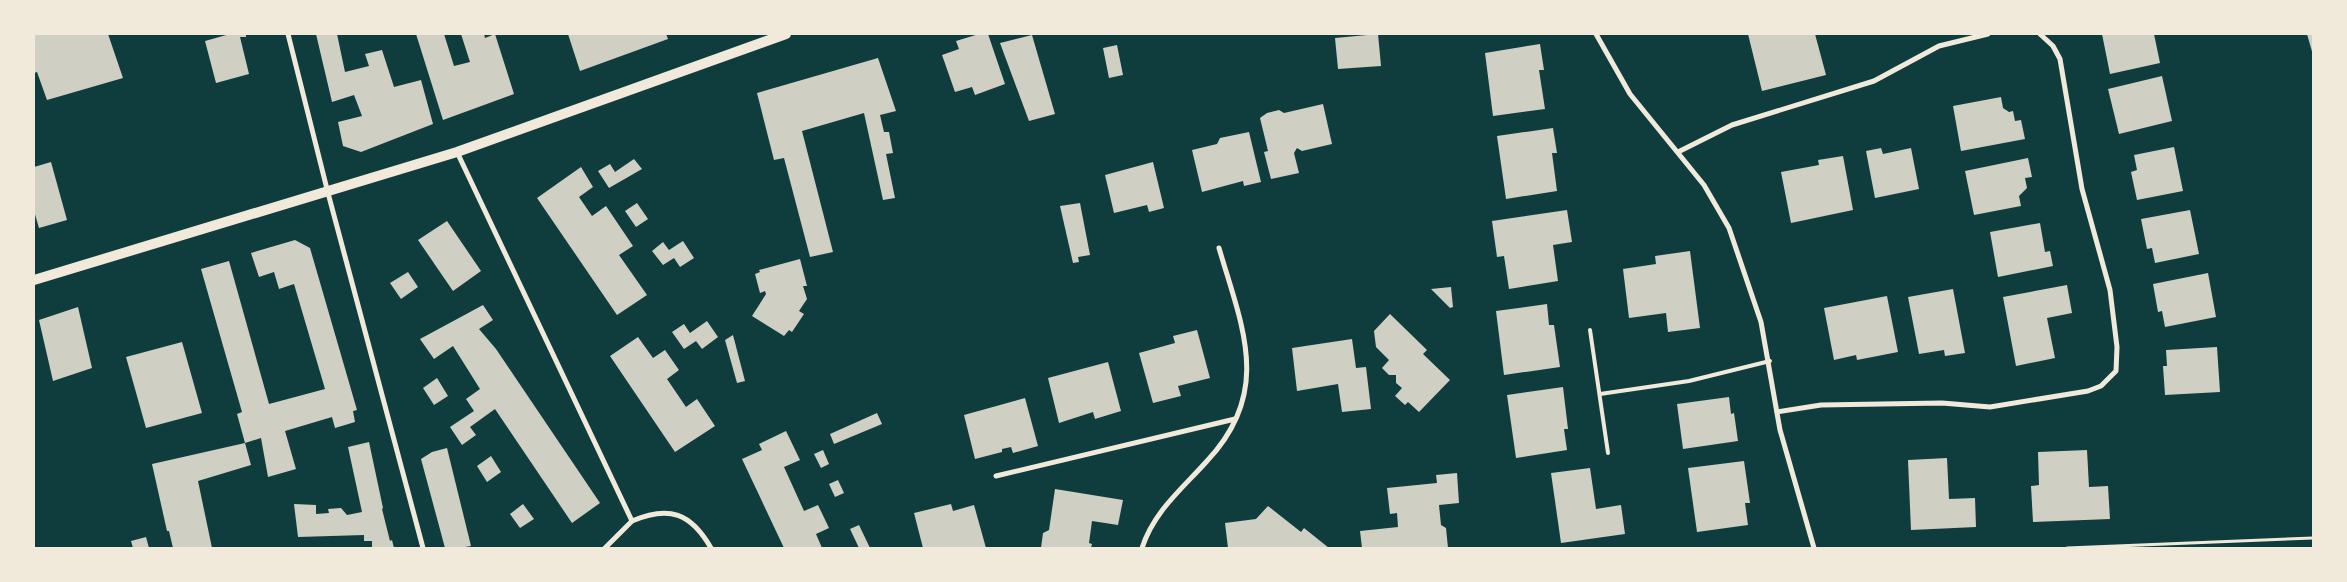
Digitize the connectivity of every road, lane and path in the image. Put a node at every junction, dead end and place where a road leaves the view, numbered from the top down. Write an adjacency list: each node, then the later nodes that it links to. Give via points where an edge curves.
1 (288, 34): 8 (street)
2 (786, 34): 6 (main road)
3 (1596, 34): 7 (street, via 1630,94)
4 (1988, 34): 7 (street, via 1939,46 1874,81 1732,125)
5 (2040, 34): 14 (street, via 2053,46 2060,59 2081,182 2110,290 2116,371 2101,386 2088,391 1990,407 1942,403 1821,405)
6 (457, 152): 8 (main road); 18 (street)
7 (1678, 152): 12 (street, via 1704,185 1729,228 1755,300)
8 (328, 193): 10 (main road); 20 (street)
9 (1219, 248): 15 (street, via 1242,327 1248,362 1243,398)
10 (34, 280)
11 (1590, 330): 13 (lane)
12 (1770, 361): 13 (lane, via 1689,380); 14 (street)
13 (1600, 394): 16 (lane)
14 (1777, 412): 24 (street)
15 (1235, 419): 17 (street); 23 (street, via 1218,448 1170,499 1155,520)
16 (1608, 453)
17 (996, 476)
18 (632, 521): 21 (street); 22 (street, via 650,513 678,515 691,523)
19 (2313, 538): 25 (path)
20 (423, 548)
21 (605, 548)
22 (711, 548)
23 (1142, 548)
24 (1814, 548)
25 (2067, 548)

